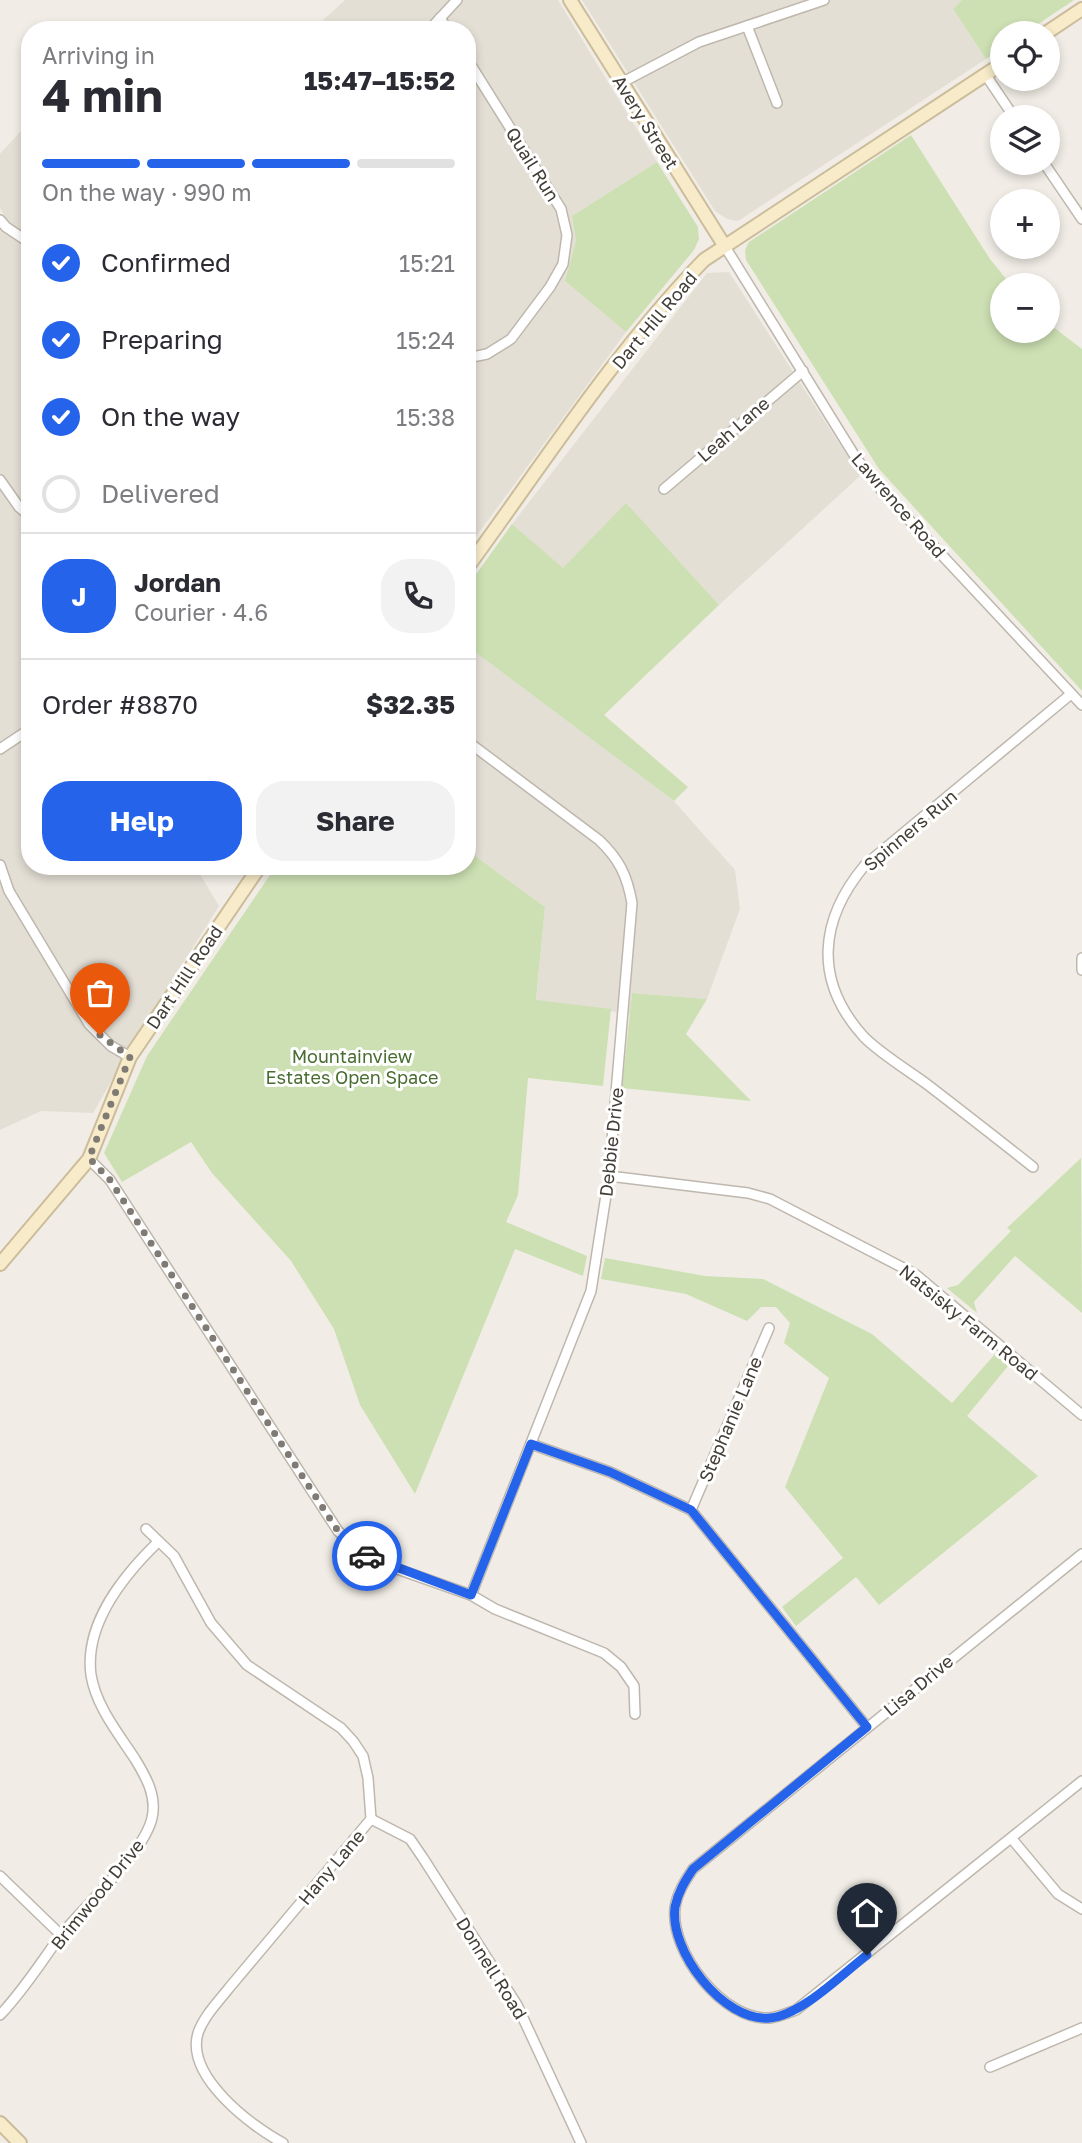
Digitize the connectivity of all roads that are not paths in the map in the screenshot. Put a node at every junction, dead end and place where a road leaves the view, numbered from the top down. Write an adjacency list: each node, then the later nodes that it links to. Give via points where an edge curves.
1 (457, 0): 5 (street)
2 (570, 0): 13 (main road, Avery Street)
3 (824, 0): 9 (street)
4 (1082, 9): 8 (main road)
5 (440, 18): 6 (street); 7 (street)
6 (437, 21)
7 (442, 21)
8 (1060, 24)
9 (747, 26): 13 (street, via 699,42); 14 (street)
10 (990, 71): 12 (main road, Dart Hill Road)
11 (476, 73): 21 (street, Quail Run, via 561,209 567,235 563,264 511,340)
12 (985, 74): 15 (street); 20 (main road, Dart Hill Road)
13 (621, 83): 20 (main road, Avery Street)
14 (777, 103)
15 (1006, 105)
16 (1052, 175): 17 (street)
17 (1082, 219)
18 (0, 220): 19 (street)
19 (21, 237)
20 (724, 244): 22 (street, Lawrence Road); 26 (main road, Dart Hill Road, via 678,287)
21 (476, 356)
22 (803, 371): 24 (street, Leah Lane); 27 (street, Lawrence Road, via 856,458 882,491)
23 (0, 480): 25 (street)
24 (664, 489)
25 (21, 509)
26 (476, 556)
27 (1072, 694): 28 (street, Lawrence Road); 38 (street, Spinners Run, via 865,865 848,886 829,927 827,962 839,1003 865,1038)
28 (1082, 705)
29 (21, 735): 31 (street)
30 (476, 748): 39 (street, Debbie Drive, via 599,840 627,876 632,903)
31 (0, 749)
32 (0, 865): 36 (street, via 9,891 89,1024)
33 (254, 875): 36 (main road, Dart Hill Road)
34 (1082, 958): 35 (street)
35 (1082, 970)
36 (130, 1057): 37 (main road, Dart Hill Road)
37 (89, 1158): 40 (main road, Dart Hill Road); 48 (street, via 110,1180 338,1531 369,1559)
38 (1033, 1167)
39 (609, 1176): 42 (street, Natsisky Farm Road, via 770,1199 875,1251 915,1274); 43 (street, Debbie Drive, via 591,1291)
40 (0, 1264)
41 (769, 1328): 44 (street, Stephanie Lane)
42 (1082, 1415)
43 (531, 1444): 44 (street, via 610,1472); 48 (street, Debbie Drive)
44 (691, 1510): 50 (street)
45 (146, 1529): 46 (street, Hany Lane)
46 (158, 1542): 52 (street, Hany Lane, via 174,1556 211,1623 247,1665 341,1728 353,1741 368,1777); 56 (street, Brimwood Drive, via 108,1603 91,1652 99,1698 145,1775 153,1794 153,1816 133,1853)
47 (1082, 1554): 50 (street, Lisa Drive)
48 (471, 1595): 49 (street, via 604,1653 634,1686)
49 (635, 1714)
50 (867, 1727): 53 (street, Lisa Drive, via 693,1869 680,1888 675,1909 677,1934 713,1993 731,2009 770,2018 796,2010)
51 (1082, 1781): 53 (street)
52 (372, 1819): 62 (street, Hany Lane, via 229,1988 198,2035 197,2054 214,2087 242,2115); 63 (street, Donnell Road, via 410,1839 431,1870 517,2005)
53 (1012, 1839): 55 (street, via 1058,1894)
54 (0, 1876): 56 (street)
55 (1082, 1909)
56 (61, 1935): 57 (street, Brimwood Drive)
57 (0, 2015)
58 (1082, 2028): 59 (street)
59 (990, 2067)
60 (0, 2123): 61 (main road)
61 (20, 2143)
62 (283, 2143)
63 (580, 2143)

